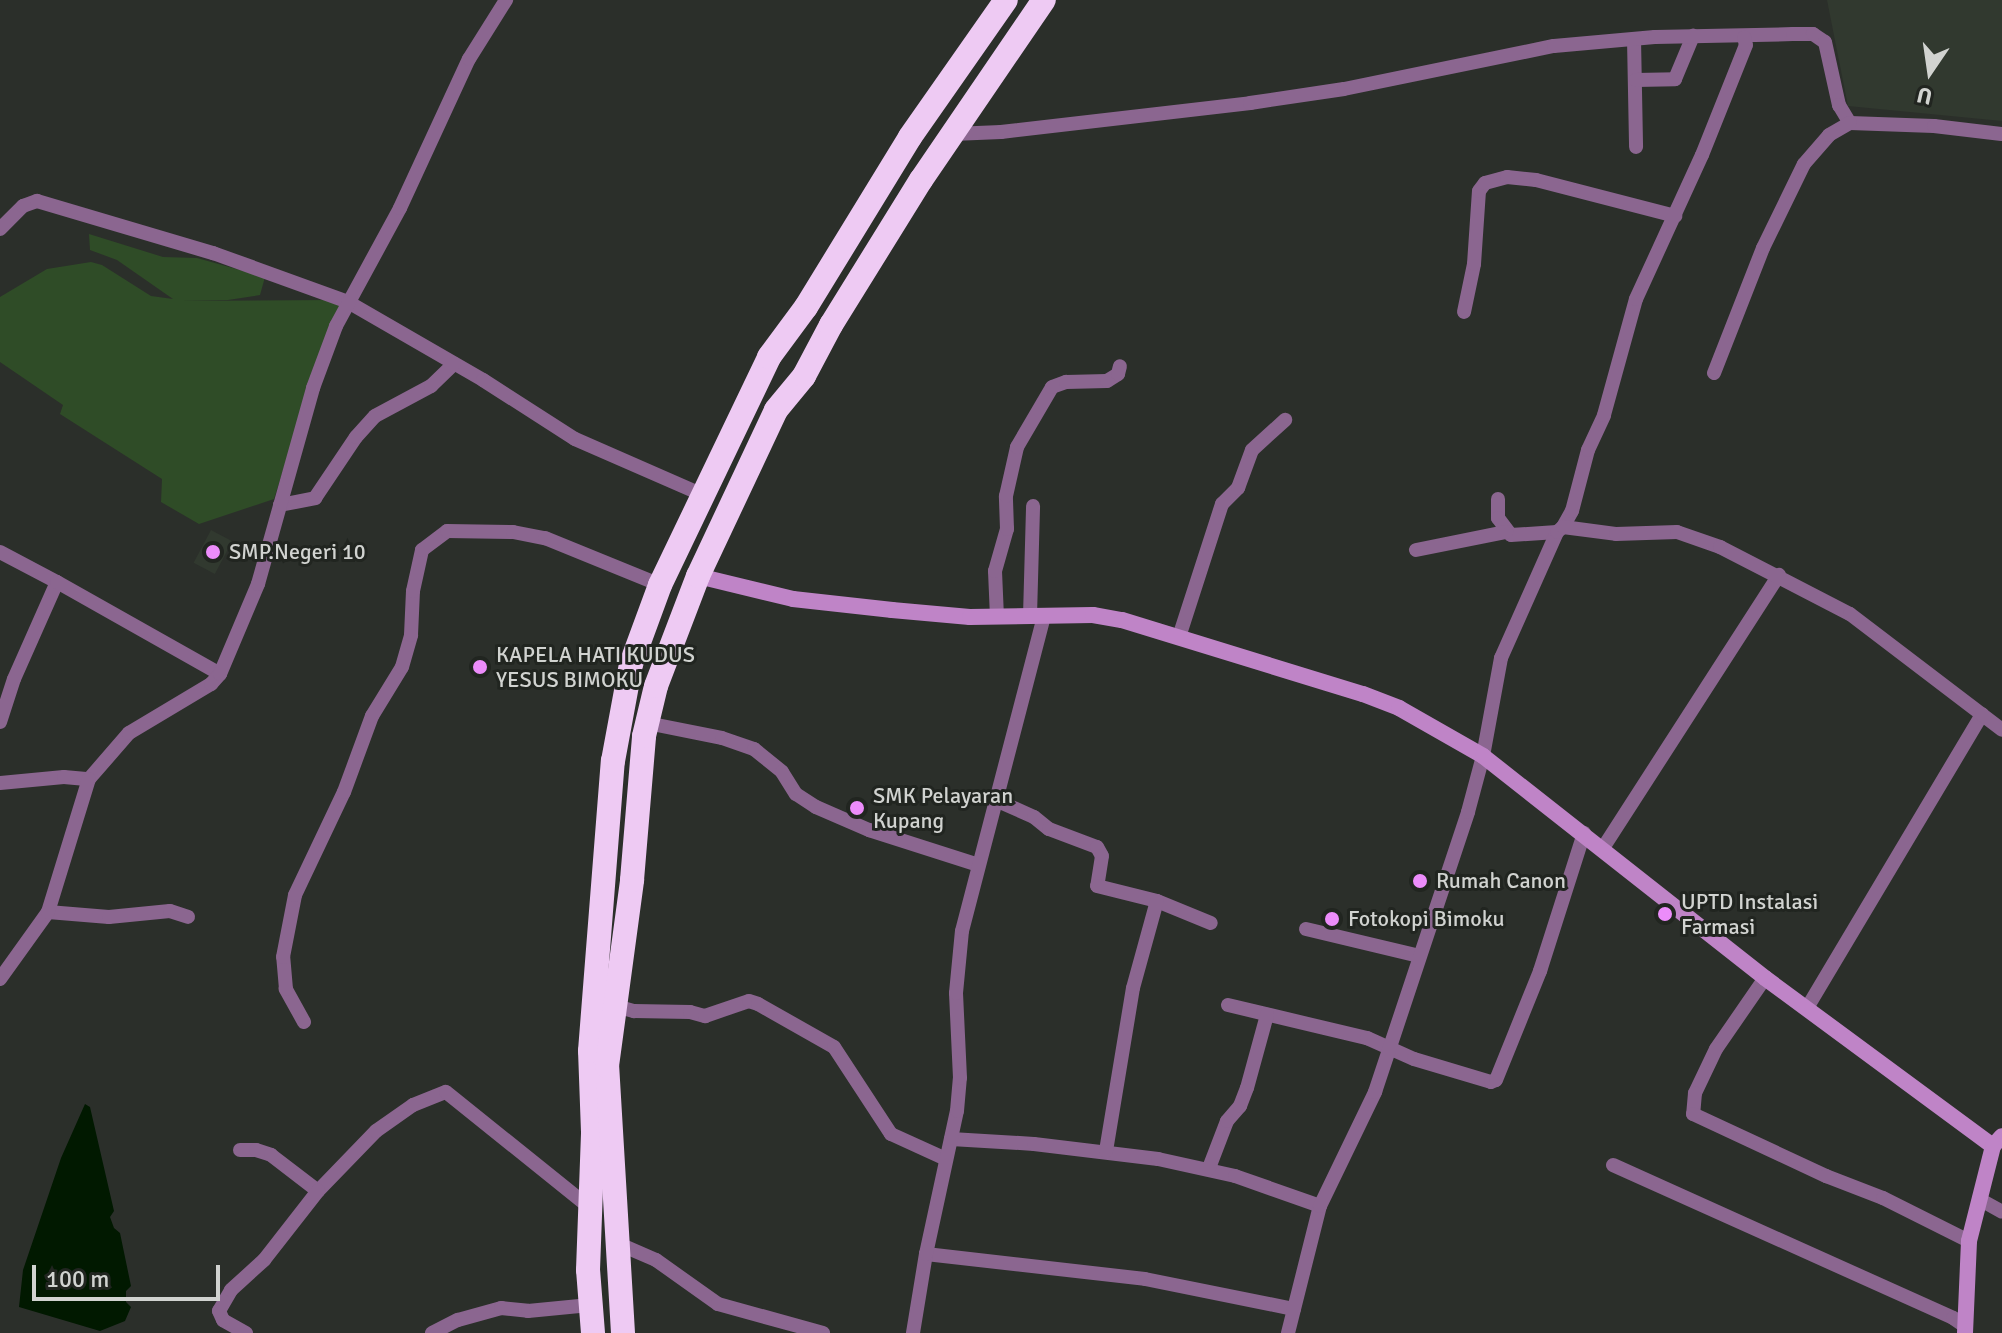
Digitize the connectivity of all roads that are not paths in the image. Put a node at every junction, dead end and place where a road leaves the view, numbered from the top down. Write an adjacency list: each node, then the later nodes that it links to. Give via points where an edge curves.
1 (506, 0): 16 (street, via 469,59 400,208)
2 (1006, 0): 12 (highway)
3 (1044, 0): 9 (highway)
4 (1693, 36): 5 (street); 6 (street); 7 (street, via 1675,79)
5 (1744, 37): 8 (street, via 1821,37 1839,105); 14 (street)
6 (1634, 39): 7 (street); 9 (street, via 1554,46 1344,89 1224,107)
7 (1636, 80): 11 (street)
8 (1850, 123): 10 (street); 20 (street, via 1829,135 1804,164 1763,248)
9 (953, 134): 13 (highway)
10 (2002, 134)
11 (1636, 147)
12 (887, 174): 13 (highway); 22 (highway, via 806,307 769,357)
13 (913, 192): 31 (highway, via 804,376 776,410)
14 (1675, 216): 17 (street, via 1536,180 1507,177 1485,183 1479,191 1474,264); 26 (street, via 1636,299 1604,415 1588,450 1572,511)
15 (0, 229): 16 (street, via 23,206 37,201 213,253)
16 (348, 302): 18 (street); 24 (street, via 313,388)
17 (1464, 312)
18 (454, 364): 22 (street, via 586,445); 24 (street, via 431,386 375,416 315,498)
19 (1120, 366): 35 (street, via 1107,381 1052,387 1017,447 1007,487 1007,529 995,571)
20 (1714, 373)
21 (1285, 420): 36 (street, via 1252,450 1238,488 1222,504)
22 (701, 494): 33 (highway)
23 (1498, 499): 27 (street, via 1498,518)
24 (280, 505): 37 (street, via 247,617)
25 (1033, 506): 34 (street)
26 (1560, 530): 27 (street); 30 (street, via 1677,532); 43 (street, via 1501,658)
27 (1506, 532): 28 (street)
28 (1416, 550)
29 (0, 552): 32 (street)
30 (1779, 575): 39 (street, via 1850,614); 50 (street)
31 (698, 576): 35 (street, via 793,599); 41 (highway)
32 (57, 582): 37 (street); 38 (street)
33 (660, 585): 46 (highway, via 631,664); 64 (street, via 545,538 513,532 447,531 422,550 402,667 372,716 344,792 295,895 283,957 286,989)
34 (1037, 616): 35 (street); 36 (street, via 1093,615); 48 (street)
35 (997, 617)
36 (1179, 637): 43 (street, via 1375,698)
37 (220, 674): 44 (street, via 129,733)
38 (7, 677): 40 (street)
39 (1982, 714): 42 (street); 62 (street)
40 (0, 722)
41 (647, 723): 47 (highway); 51 (street, via 754,749 782,772 796,794 816,807)
42 (2002, 730)
43 (1483, 756): 49 (street); 57 (street)
44 (89, 779): 45 (street); 53 (street)
45 (0, 783)
46 (610, 799): 47 (highway); 77 (highway, via 590,1051)
47 (638, 801): 61 (highway)
48 (998, 801): 51 (street); 52 (street, via 1097,847 1102,856 1097,886)
49 (1584, 833): 50 (street); 65 (street, via 1540,971 1496,1080 1424,1062)
50 (1603, 848): 58 (street)
51 (979, 865): 66 (street, via 958,953 960,1078)
52 (1157, 901): 55 (street); 69 (street, via 1133,988)
53 (48, 912): 54 (street, via 109,917 170,911); 59 (street)
54 (188, 917)
55 (1211, 923)
56 (1306, 929): 57 (street)
57 (1419, 956): 65 (street)
58 (1765, 978): 62 (street); 79 (street, via 1712,1057 1691,1104 1693,1114)
59 (0, 979)
60 (1228, 1005): 63 (street)
61 (616, 1006): 70 (street, via 705,1016 749,1001 758,1004 834,1047 891,1134); 78 (highway, via 607,1079)
62 (1807, 1008): 67 (street)
63 (1267, 1015): 65 (street); 72 (street, via 1243,1097 1227,1121)
64 (304, 1022)
65 (1389, 1047): 75 (street, via 1375,1092)
66 (951, 1139): 69 (street); 70 (street)
67 (1998, 1141): 74 (street)
68 (240, 1150): 73 (street, via 271,1155)
69 (1106, 1151): 72 (street)
70 (946, 1159): 80 (street)
71 (1613, 1165): 83 (street, via 1953,1318)
72 (1209, 1168): 75 (street)
73 (318, 1191): 77 (street, via 376,1131 413,1105 446,1092); 84 (street, via 264,1260 231,1290 219,1311 223,1320)
74 (1979, 1199): 76 (street); 79 (street)
75 (1320, 1206): 82 (street)
76 (2002, 1212)
77 (589, 1219): 78 (highway); 81 (highway)
78 (618, 1237): 87 (highway); 88 (street, via 718,1304)
79 (1969, 1241): 83 (street)
80 (926, 1254): 82 (street, via 1145,1279); 89 (street)
81 (590, 1305): 85 (street, via 501,1308); 86 (highway)
82 (1294, 1309): 90 (street)
83 (1965, 1330)
84 (246, 1333)
85 (432, 1333)
86 (593, 1333)
87 (623, 1333)
88 (823, 1333)
89 (913, 1333)
90 (1288, 1333)

